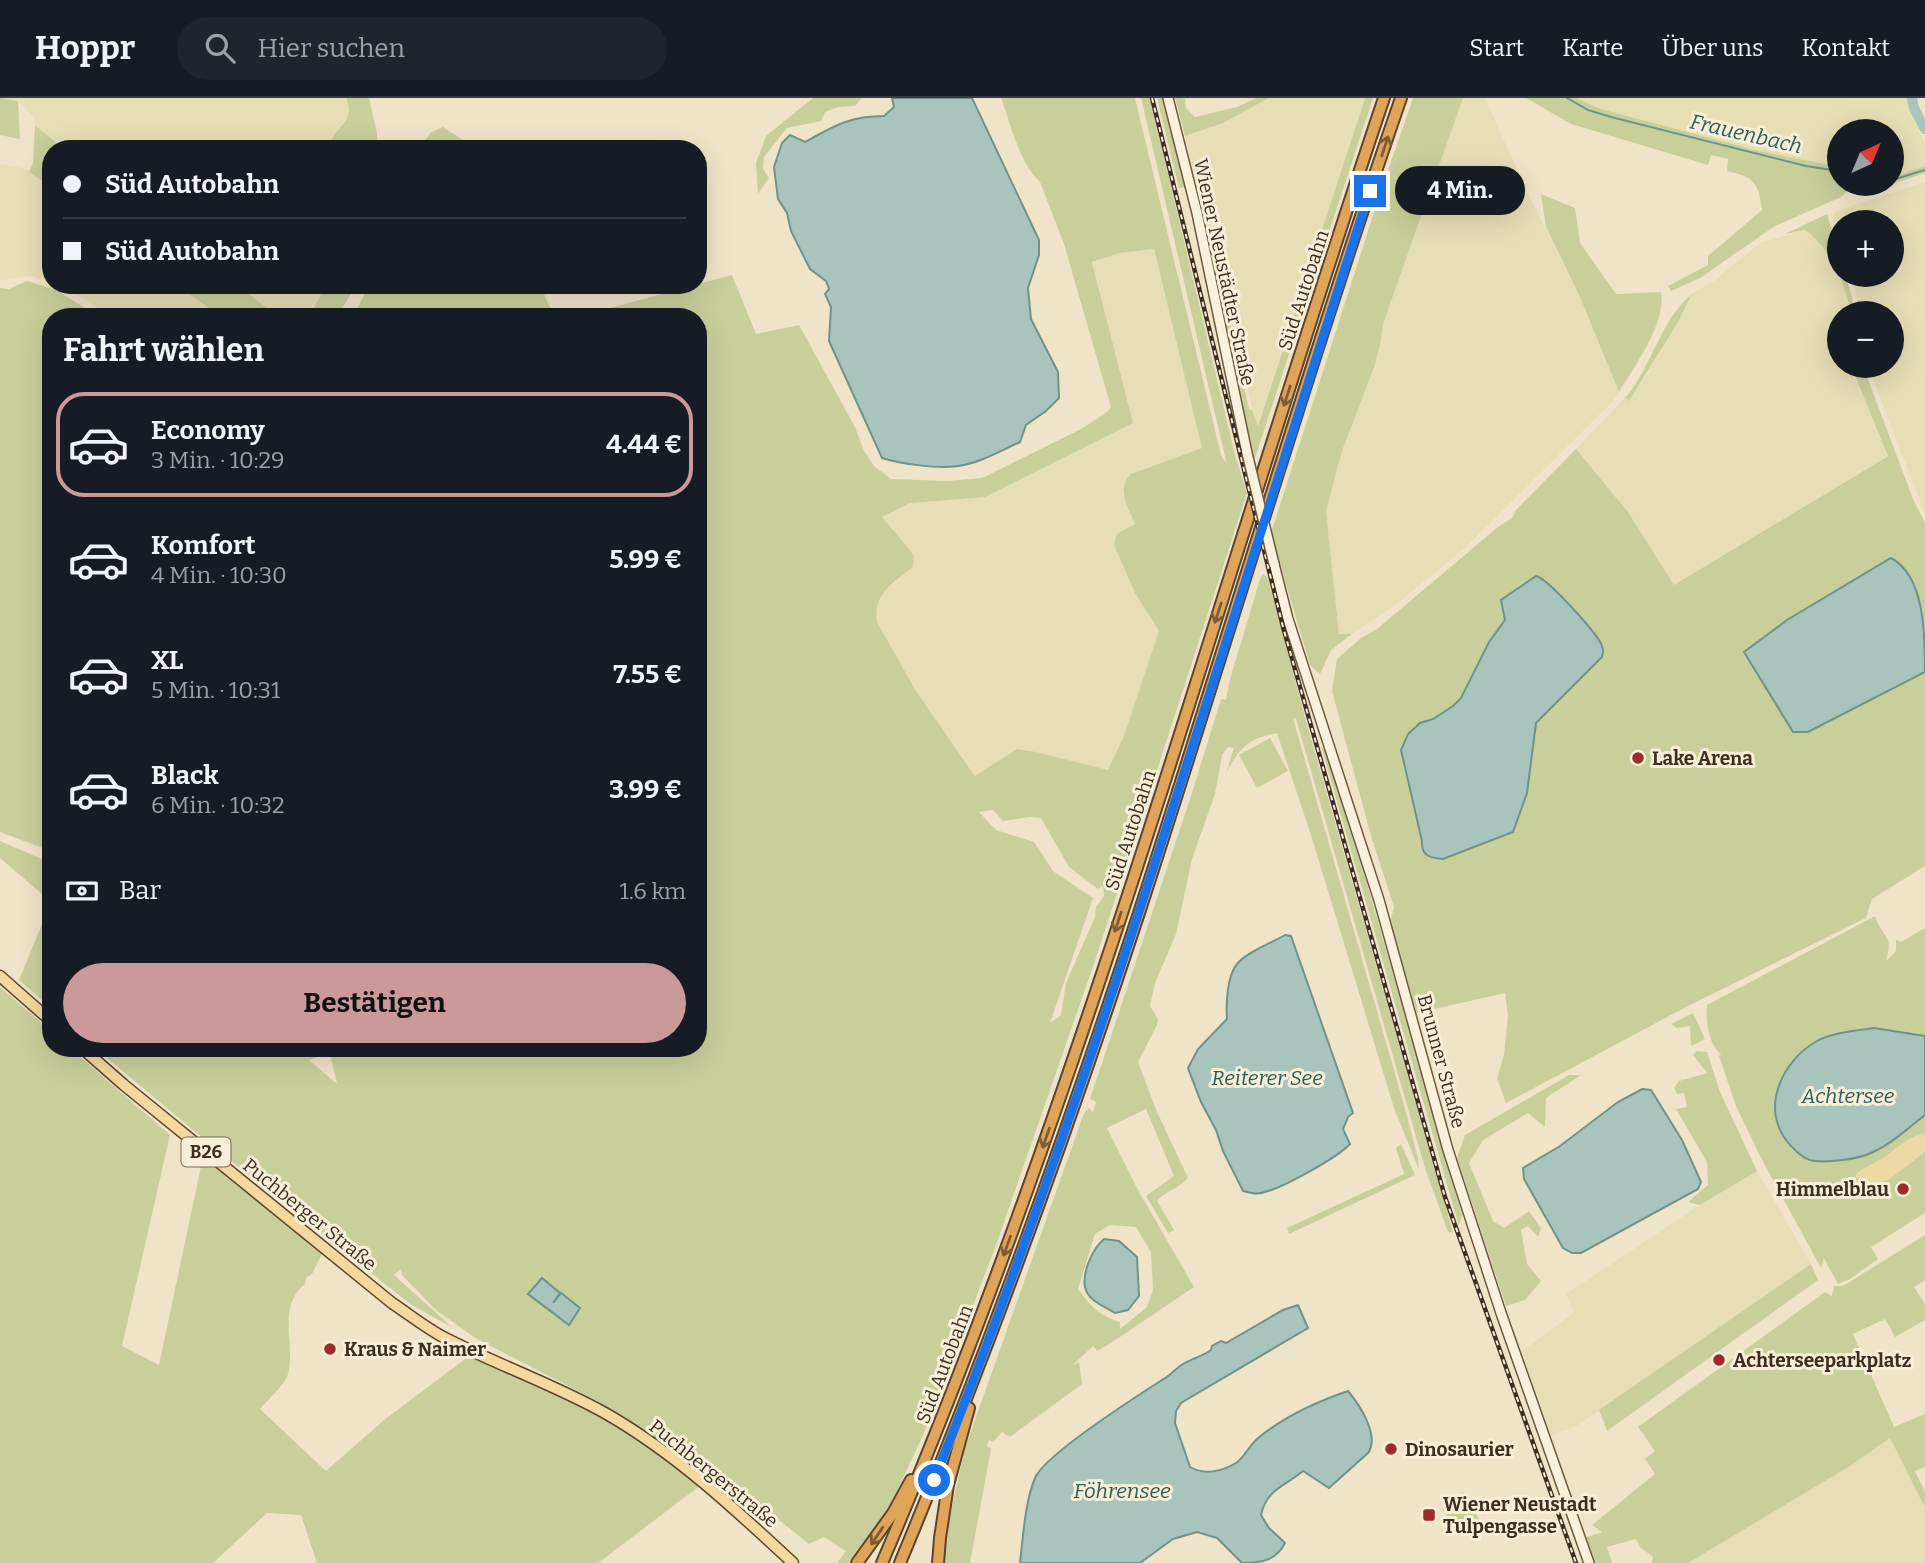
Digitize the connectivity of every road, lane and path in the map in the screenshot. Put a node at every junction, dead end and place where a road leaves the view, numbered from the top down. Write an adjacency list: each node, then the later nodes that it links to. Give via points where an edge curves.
1 (1168, 98): 4 (main road, Wiener Neustädter Straße, bridge)
2 (1384, 98): 10 (highway, Süd Autobahn, one-way to 10, via 1089,1012 1013,1230)
3 (1401, 98): 9 (highway, Süd Autobahn, one-way to 3, via 1124,957)
4 (1274, 564): 16 (main road, Brunner Straße, via 1379,900 1460,1190)
5 (0, 976): 6 (main road)
6 (42, 1013)
7 (92, 1057): 8 (main road, Puchberger Straße / B26, via 421,1324)
8 (534, 1377): 11 (main road, Puchbergerstraße / B26, via 606,1414 673,1458)
9 (971, 1388): 14 (highway, Süd Autobahn); 15 (highway, via 948,1485)
10 (922, 1468): 12 (highway, one-way to 12); 13 (highway, Süd Autobahn)
11 (793, 1563)
12 (857, 1563)
13 (882, 1563)
14 (900, 1563)
15 (938, 1563)
16 (1589, 1563)

